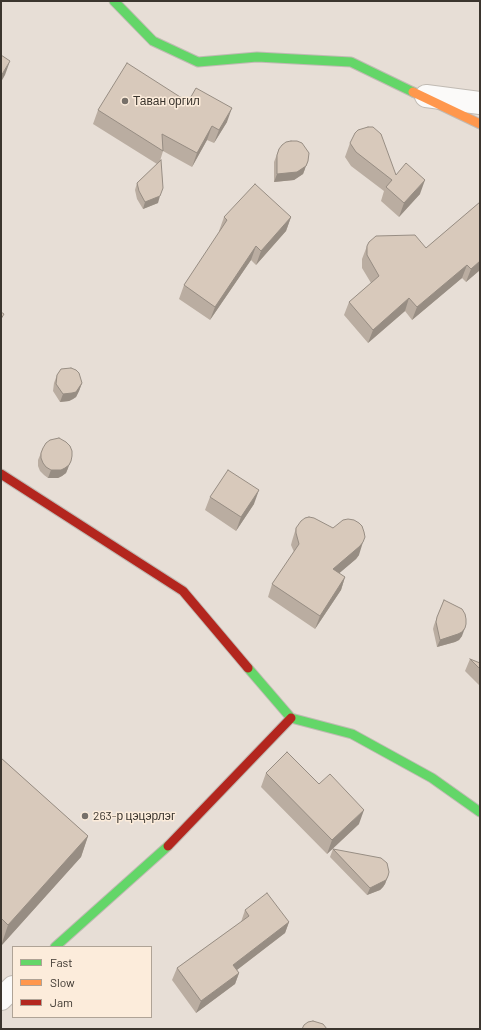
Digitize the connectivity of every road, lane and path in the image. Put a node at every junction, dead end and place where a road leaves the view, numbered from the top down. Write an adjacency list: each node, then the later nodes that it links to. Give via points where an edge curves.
1 (114, 1): 2 (street, via 153,41 198,62 257,57 352,62)
2 (419, 95): 3 (street); 4 (street)
3 (480, 103)
4 (480, 124)
5 (1, 474): 6 (street, via 183,591)
6 (291, 718): 7 (street, via 352,734 432,778); 8 (street, via 170,845)
7 (480, 812)
8 (56, 946)
9 (12, 988): 10 (street)
10 (1, 999)

